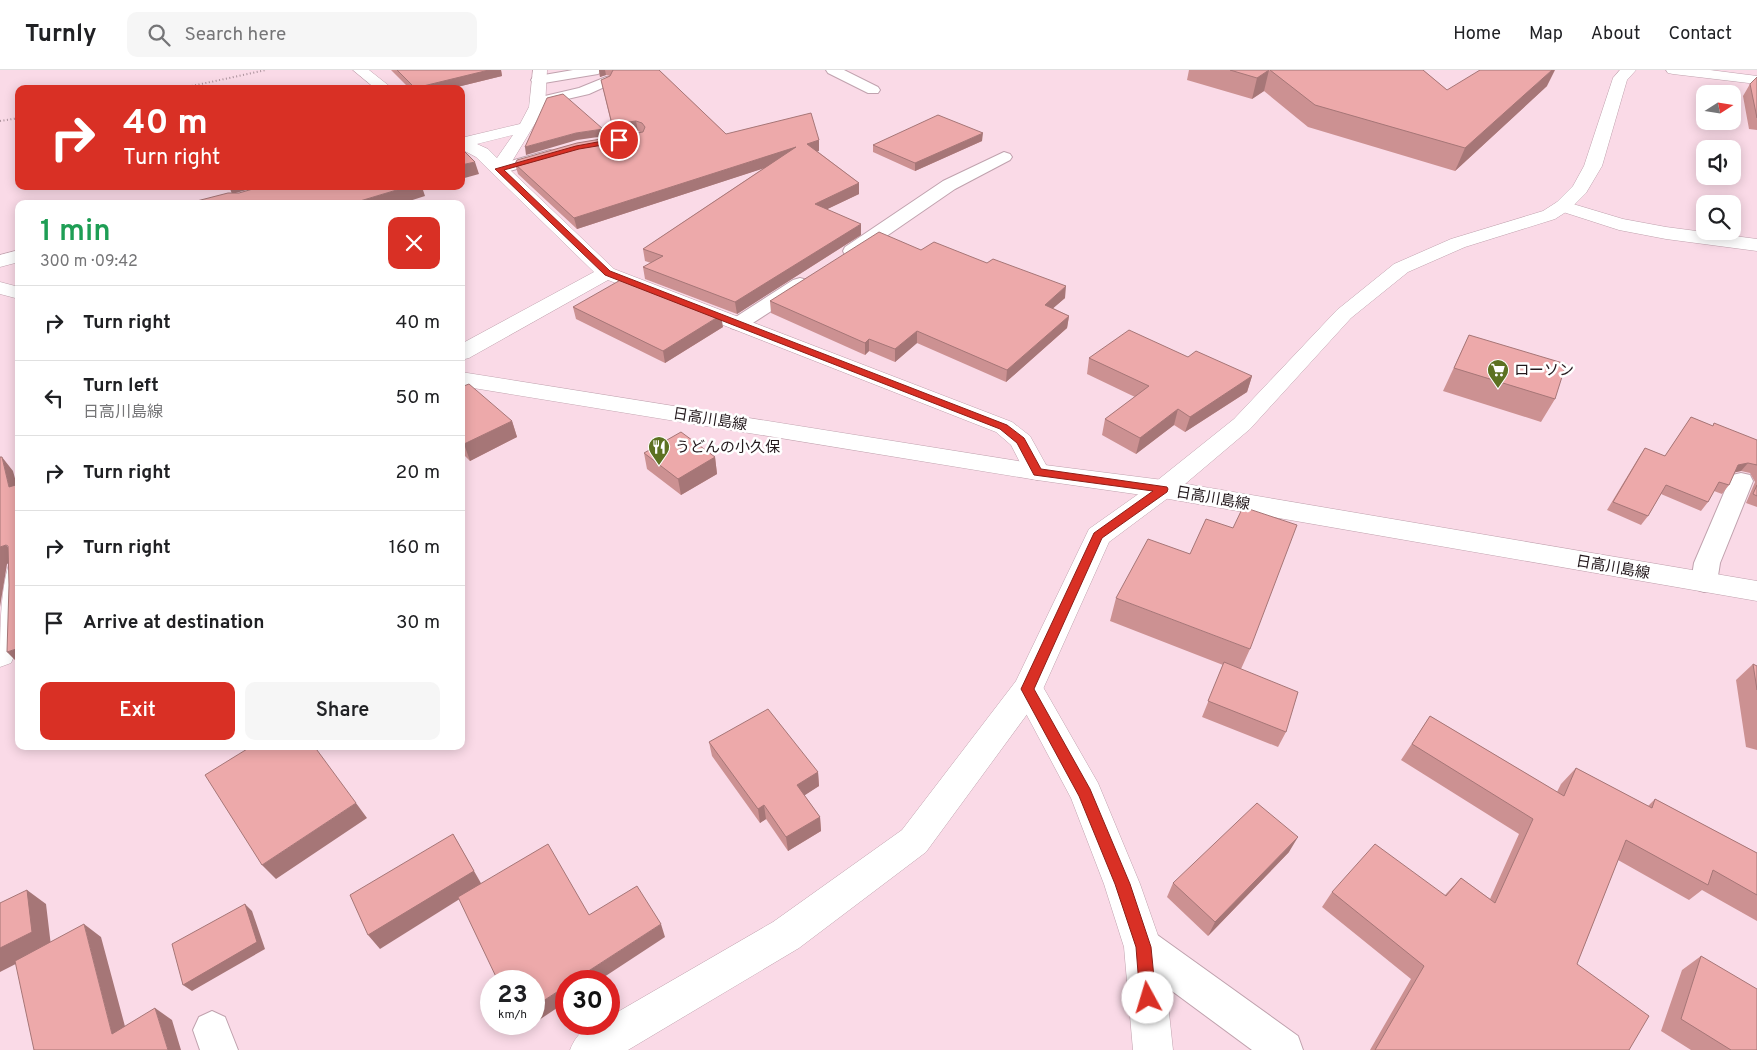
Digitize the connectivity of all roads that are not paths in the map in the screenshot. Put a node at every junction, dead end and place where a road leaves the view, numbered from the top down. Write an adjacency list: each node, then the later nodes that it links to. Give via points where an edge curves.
1 (360, 70): 8 (street)
2 (833, 70): 9 (lane)
3 (1629, 70): 17 (street, via 1620,78 1593,166 1580,189)
4 (1673, 70): 7 (street)
5 (539, 75): 6 (lane); 10 (street)
6 (602, 76): 10 (lane, via 584,91)
7 (1757, 80)
8 (381, 85)
9 (873, 90)
10 (537, 102): 11 (street)
11 (526, 128): 12 (street); 16 (street)
12 (465, 142)
13 (465, 145): 16 (street, via 482,153)
14 (560, 152): 16 (lane)
15 (1004, 157): 21 (lane, via 949,185)
16 (499, 169): 23 (street)
17 (1563, 206): 18 (street, via 1619,224); 31 (street, via 1549,215 1458,243 1401,268 1344,314 1242,424)
18 (1757, 245)
19 (15, 257): 20 (street)
20 (0, 261)
21 (835, 262)
22 (819, 272): 26 (lane)
23 (608, 273): 26 (street); 27 (street)
24 (0, 288): 25 (street)
25 (15, 292)
26 (738, 324): 29 (street, via 1004,427 1021,441)
27 (465, 352)
28 (465, 380): 29 (street, 日高川島線)
29 (1038, 472): 31 (street, 日高川島線)
30 (1741, 481): 32 (lane, via 1707,563)
31 (1163, 489): 32 (street, 日高川島線); 36 (street, via 1098,536)
32 (1704, 582): 34 (street, 日高川島線)
33 (15, 589): 35 (street)
34 (1757, 592)
35 (0, 655)
36 (1028, 689): 37 (street, via 1086,793); 38 (street, via 914,841 786,935)
37 (1143, 947): 39 (street); 40 (lane)
38 (590, 1050)
39 (1154, 1050)
40 (1284, 1050)

